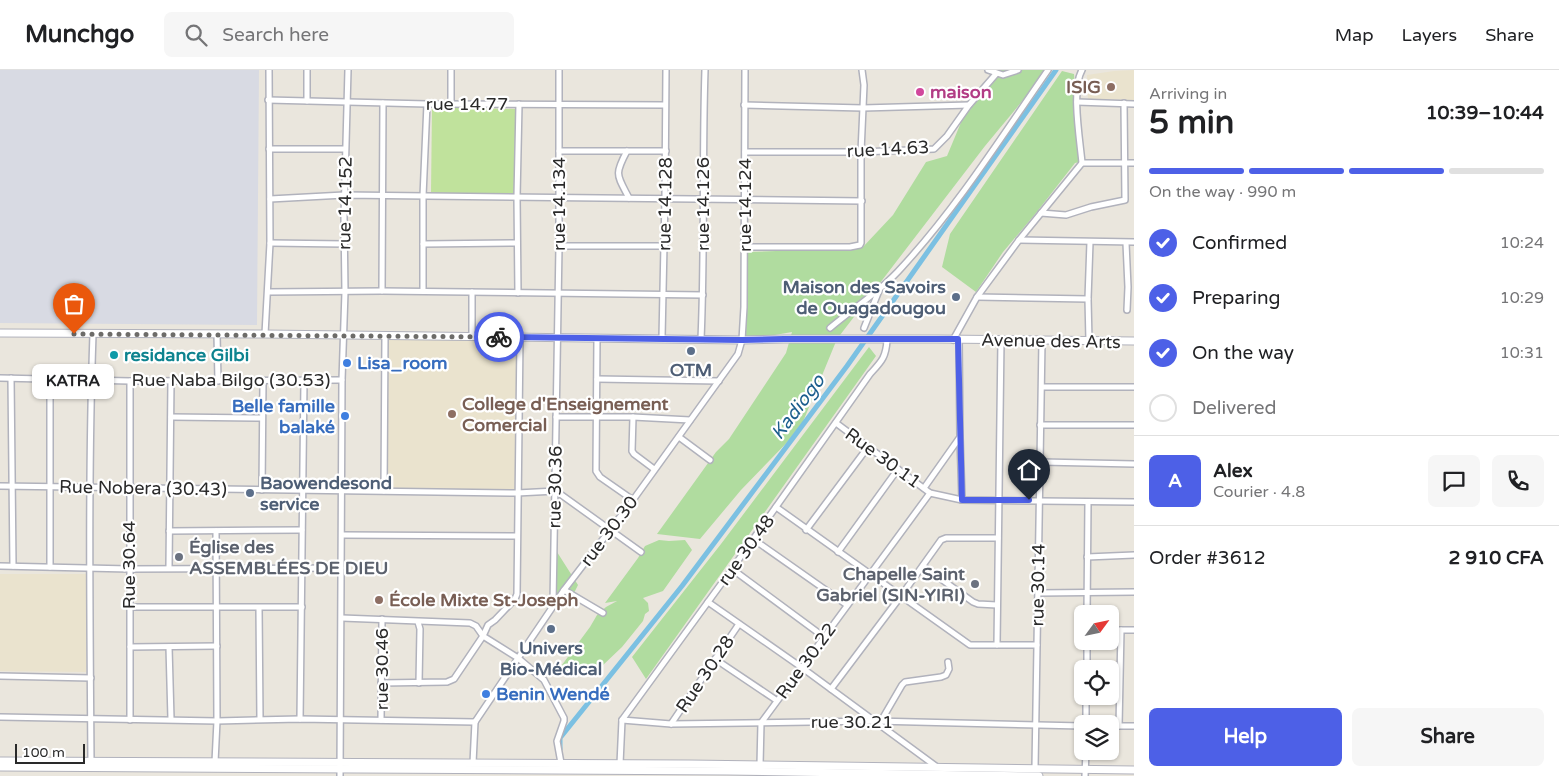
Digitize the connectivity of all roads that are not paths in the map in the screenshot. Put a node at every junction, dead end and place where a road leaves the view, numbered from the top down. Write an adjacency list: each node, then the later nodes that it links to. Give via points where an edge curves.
1 (269, 70): 15 (street)
2 (307, 70): 16 (street)
3 (348, 70): 17 (street, rue 14.152)
4 (451, 70): 22 (street)
5 (559, 70): 24 (street, rue 14.134)
6 (666, 70): 26 (street, rue 14.128)
7 (705, 70): 48 (street, rue 14.126)
8 (745, 70): 28 (street, rue 14.124)
9 (862, 70): 29 (street)
10 (988, 70): 14 (street)
11 (1018, 70): 14 (street)
12 (1048, 70): 64 (street, via 949,212)
13 (1082, 70): 18 (street)
14 (996, 74): 27 (street, rue 14.63)
15 (268, 100): 16 (street, rue 14.77); 30 (street)
16 (307, 101): 17 (street, rue 14.77)
17 (347, 102): 19 (street, rue 14.77); 31 (street, rue 14.152)
18 (1077, 102): 20 (street); 37 (street)
19 (383, 103): 21 (street, rue 14.77); 41 (street)
20 (1124, 103): 25 (street); 38 (street)
21 (427, 104): 22 (street, rue 14.77); 42 (street)
22 (451, 104): 23 (street, rue 14.77)
23 (519, 104): 24 (street, rue 14.77); 43 (street)
24 (560, 104): 26 (street, rue 14.77); 32 (street, rue 14.134)
25 (1134, 104)
26 (665, 105): 34 (street, rue 14.128)
27 (969, 105): 29 (street); 36 (street, rue 14.63, via 934,150)
28 (744, 106): 29 (street); 35 (street, rue 14.124)
29 (863, 108): 36 (street)
30 (269, 149): 31 (street); 44 (street)
31 (345, 149): 40 (street, rue 14.152)
32 (559, 151): 33 (street); 45 (street, rue 14.134)
33 (627, 151): 34 (street); 46 (street, via 618,174)
34 (666, 151): 47 (street, rue 14.128)
35 (745, 152): 36 (street, rue 14.63); 49 (street, rue 14.124)
36 (861, 152): 50 (street)
37 (1082, 163): 38 (street); 51 (street)
38 (1125, 163): 39 (street); 51 (street, via 1126,197 1122,201 1066,215)
39 (1134, 163)
40 (344, 195): 41 (street); 44 (street); 58 (street, rue 14.152)
41 (384, 196): 42 (street); 65 (street)
42 (423, 196): 43 (street); 59 (street)
43 (517, 197): 45 (street); 56 (street)
44 (270, 198): 53 (street)
45 (558, 198): 46 (street); 60 (street, rue 14.134)
46 (629, 198): 47 (street)
47 (666, 198): 48 (street); 61 (street, rue 14.128)
48 (704, 198): 49 (street); 73 (street, rue 14.126)
49 (745, 200): 50 (street); 62 (street, rue 14.124)
50 (862, 201): 62 (street, via 861,243 857,246)
51 (1041, 213): 52 (street)
52 (1019, 240): 54 (street); 74 (street)
53 (270, 242): 58 (street); 66 (street)
54 (1090, 242): 57 (street); 75 (street)
55 (1134, 242): 57 (street)
56 (517, 243): 59 (street); 70 (street)
57 (1126, 243): 63 (street)
58 (344, 244): 67 (street, rue 14.152)
59 (423, 244): 68 (street)
60 (559, 246): 61 (street); 71 (street, rue 14.134)
61 (664, 246): 72 (street, rue 14.128)
62 (744, 247): 92 (street, rue 14.124)
63 (1131, 287): 76 (street)
64 (881, 288): 77 (street); 78 (street)
65 (382, 290): 67 (street); 68 (street)
66 (268, 292): 67 (street); 82 (street)
67 (345, 292): 83 (street, rue 14.152)
68 (423, 292): 69 (street)
69 (472, 292): 70 (street); 85 (street)
70 (518, 293): 71 (street)
71 (558, 294): 72 (street); 87 (street, rue 14.134)
72 (663, 294): 73 (street); 89 (street, rue 14.128)
73 (703, 295): 90 (street, rue 14.126)
74 (977, 297): 75 (street); 91 (street)
75 (1088, 299): 96 (street)
76 (1127, 310)
77 (830, 328)
78 (864, 328)
79 (0, 333): 80 (main road, Avenue des Arts)
80 (93, 334): 81 (main road, Avenue des Arts); 102 (street)
81 (217, 334): 82 (main road, Avenue des Arts); 106 (street)
82 (265, 334): 83 (main road, Avenue des Arts)
83 (344, 336): 84 (main road, Avenue des Arts); 103 (street, rue 14.152)
84 (385, 336): 85 (main road, Avenue des Arts); 139 (street)
85 (472, 337): 86 (main road, Avenue des Arts)
86 (520, 338): 87 (main road, Avenue des Arts); 141 (street)
87 (557, 338): 88 (main road, Avenue des Arts); 113 (street, rue 30.36)
88 (597, 338): 89 (main road, Avenue des Arts); 101 (street)
89 (662, 338): 90 (main road, Avenue des Arts)
90 (701, 339): 92 (main road, Avenue des Arts)
91 (956, 339): 93 (main road, Avenue des Arts); 94 (main road, Avenue des Arts); 122 (street)
92 (742, 340): 93 (main road, Avenue des Arts); 109 (street, rue 30.30, via 738,354)
93 (887, 340): 118 (street, rue 30.48, via 884,358)
94 (1001, 340): 95 (main road, Avenue des Arts); 145 (street)
95 (1042, 341): 96 (main road, Avenue des Arts); 110 (street, rue 30.14)
96 (1089, 341): 97 (main road, Avenue des Arts)
97 (1134, 341)
98 (0, 378): 99 (street, Rue Naba Bilgo (30.53))
99 (12, 378): 100 (street, Rue Naba Bilgo (30.53)); 130 (street)
100 (50, 379): 102 (street, Rue Naba Bilgo (30.53)); 131 (street)
101 (597, 379): 109 (street); 116 (street)
102 (91, 380): 104 (street, Rue Naba Bilgo (30.53)); 132 (street)
103 (342, 380): 108 (street, Rue Naba Bilgo (30.53)); 138 (street, rue 14.152)
104 (130, 381): 105 (street, Rue Naba Bilgo (30.53)); 133 (street, Rue 30.64)
105 (171, 381): 106 (street, Rue Naba Bilgo (30.53)); 112 (street)
106 (218, 381): 107 (street, Rue Naba Bilgo (30.53))
107 (263, 381): 108 (street, Rue Naba Bilgo (30.53)); 115 (street)
108 (304, 381): 137 (street)
109 (719, 381): 117 (street, rue 30.30)
110 (1042, 387): 111 (street); 119 (street, rue 30.14)
111 (1134, 387)
112 (171, 417): 115 (street); 135 (street)
113 (556, 417): 116 (street); 140 (street, rue 30.36)
114 (633, 417): 116 (street); 117 (street); 127 (street, via 632,451)
115 (262, 418): 136 (street)
116 (596, 418): 143 (street, via 597,474)
117 (690, 420): 121 (street, rue 30.30)
118 (836, 423): 123 (street, Rue 30.11); 149 (street, rue 30.48)
119 (1040, 425): 120 (street); 125 (street, rue 30.14)
120 (1134, 425)
121 (679, 437): 124 (street); 127 (street, rue 30.30)
122 (960, 437): 134 (street); 144 (street)
123 (868, 447): 128 (street, Rue 30.11); 152 (street)
124 (710, 460)
125 (1042, 462): 126 (street); 146 (street, rue 30.14)
126 (1134, 464)
127 (654, 469): 143 (street, rue 30.30)
128 (898, 469): 134 (street, Rue 30.11); 160 (street)
129 (0, 486): 130 (street, Rue Nobera (30.43))
130 (12, 486): 131 (street, Rue Nobera (30.43)); 164 (street)
131 (50, 486): 132 (street, Rue Nobera (30.43)); 166 (street)
132 (90, 487): 133 (street, Rue Nobera (30.43)); 168 (street)
133 (129, 488): 135 (street, Rue Nobera (30.43)); 169 (street, Rue 30.64)
134 (924, 488): 142 (street, Rue 30.11)
135 (169, 489): 136 (street, Rue Nobera (30.43)); 153 (street)
136 (262, 490): 137 (street, Rue Nobera (30.43))
137 (302, 490): 138 (street, Rue Nobera (30.43)); 150 (street)
138 (342, 490): 139 (street, Rue Nobera (30.43)); 155 (street, rue 14.152)
139 (384, 491): 141 (street, Rue Nobera (30.43))
140 (556, 491): 141 (street, Rue Nobera (30.43)); 151 (street); 184 (street, rue 30.36)
141 (517, 493): 156 (street)
142 (930, 493): 144 (street, Rue 30.11); 174 (street, Rue 30.22)
143 (633, 500): 151 (street, rue 30.30)
144 (962, 500): 145 (street, Rue 30.11)
145 (1000, 500): 146 (street, Rue 30.11); 157 (street)
146 (1040, 500): 147 (street, Rue 30.11); 177 (street, rue 30.14)
147 (1088, 502): 148 (street, Rue 30.11); 162 (street)
148 (1134, 502)
149 (776, 507): 152 (street); 158 (street, rue 30.48)
150 (302, 530): 154 (street); 170 (street)
151 (609, 530): 159 (street); 175 (street, rue 30.30)
152 (806, 530): 160 (street)
153 (169, 531): 154 (street); 167 (street)
154 (216, 531): 172 (street)
155 (343, 535): 156 (street); 171 (street, rue 14.152)
156 (518, 536): 196 (street, via 517,594 488,625)
157 (998, 538): 165 (street, via 944,538); 182 (street)
158 (753, 540): 173 (street, rue 30.48); 181 (street)
159 (641, 552)
160 (838, 552): 174 (street)
161 (1134, 555): 162 (street)
162 (1087, 557): 178 (street)
163 (0, 566): 164 (street)
164 (13, 566): 166 (street)
165 (923, 566): 179 (street); 182 (street, via 974,602)
166 (50, 567): 168 (street)
167 (169, 567): 169 (street); 172 (street)
168 (90, 568): 169 (street); 208 (street)
169 (129, 568): 185 (street, Rue 30.64)
170 (302, 568): 171 (street); 172 (street); 186 (street)
171 (341, 568): 190 (street, rue 14.152)
172 (216, 569): 187 (street)
173 (732, 570): 180 (street, rue 30.48); 197 (street)
174 (870, 574): 179 (street); 181 (street, Rue 30.22)
175 (564, 590): 184 (street, rue 30.30); 189 (street)
176 (1134, 592): 178 (street)
177 (1038, 593): 178 (street); 200 (street, rue 30.14)
178 (1087, 593): 183 (street)
179 (901, 596): 198 (street, via 970,645); 211 (street)
180 (708, 602): 193 (street); 220 (street, rue 30.48)
181 (847, 605): 197 (street, Rue 30.22)
182 (998, 605): 198 (street)
183 (1087, 605)
184 (553, 606): 203 (street, rue 30.30)
185 (130, 607): 187 (street); 201 (street, Rue 30.64)
186 (302, 607): 188 (street); 217 (street)
187 (216, 608): 188 (street); 199 (street)
188 (259, 608): 216 (street)
189 (603, 613)
190 (342, 618): 191 (street); 222 (street, rue 14.152)
191 (382, 619): 192 (street); 209 (street, rue 30.46)
192 (418, 622): 196 (street, via 470,623); 210 (street)
193 (739, 624): 204 (street, Rue 30.28); 206 (street)
194 (1121, 630): 195 (street); 229 (street)
195 (1134, 630)
196 (483, 636): 203 (street); 210 (street, via 454,679)
197 (824, 637): 206 (street, Rue 30.22)
198 (997, 645): 200 (street)
199 (217, 646): 202 (street); 221 (street)
200 (1037, 646): 227 (street, rue 30.14)
201 (130, 647): 202 (street); 218 (street, Rue 30.64)
202 (169, 647): 215 (street)
203 (518, 658): 224 (street, rue 30.30); 235 (street, via 544,680 564,718 557,741)
204 (715, 659): 212 (street); 226 (street, Rue 30.28)
205 (948, 662): 223 (street, via 949,669 941,677 905,682)
206 (801, 667): 211 (street); 212 (street, Rue 30.22)
207 (0, 676): 208 (street)
208 (92, 678): 214 (street)
209 (381, 683): 210 (street); 219 (street, rue 30.46)
210 (420, 683)
211 (831, 689): 223 (street)
212 (776, 700): 225 (street, Rue 30.22)
213 (0, 717): 214 (street)
214 (91, 719): 218 (street); 236 (street)
215 (171, 719): 218 (street); 221 (street)
216 (260, 719): 217 (street); 221 (street)
217 (300, 719): 222 (street)
218 (130, 720)
219 (381, 720): 222 (street); 224 (street)
220 (622, 720): 226 (street, rue 30.21); 237 (street)
221 (217, 721): 233 (street)
222 (341, 721): 242 (street, rue 14.152)
223 (878, 721): 225 (street, rue 30.21); 227 (street, rue 30.21); 240 (street)
224 (475, 722): 234 (street)
225 (761, 723): 226 (street, rue 30.21); 238 (street)
226 (671, 724)
227 (1036, 725): 228 (street, rue 30.21); 241 (street, rue 30.14)
228 (1074, 726)
229 (1119, 726): 230 (street)
230 (1134, 726)
231 (1086, 760): 246 (street)
232 (0, 761): 236 (main road)
233 (215, 762): 236 (main road); 242 (main road)
234 (473, 762): 235 (main road); 242 (main road)
235 (561, 763): 237 (main road)
236 (91, 764): 239 (main road); 242 (main road)
237 (620, 764): 243 (main road)
238 (760, 765): 240 (main road); 243 (main road)
239 (0, 767)
240 (938, 768): 245 (main road)
241 (1035, 768): 245 (main road); 246 (main road)
242 (340, 769): 243 (main road)
243 (689, 770): 245 (main road)
244 (1134, 770): 246 (main road)
245 (955, 773): 247 (main road)
246 (1085, 773)
247 (1039, 776)

